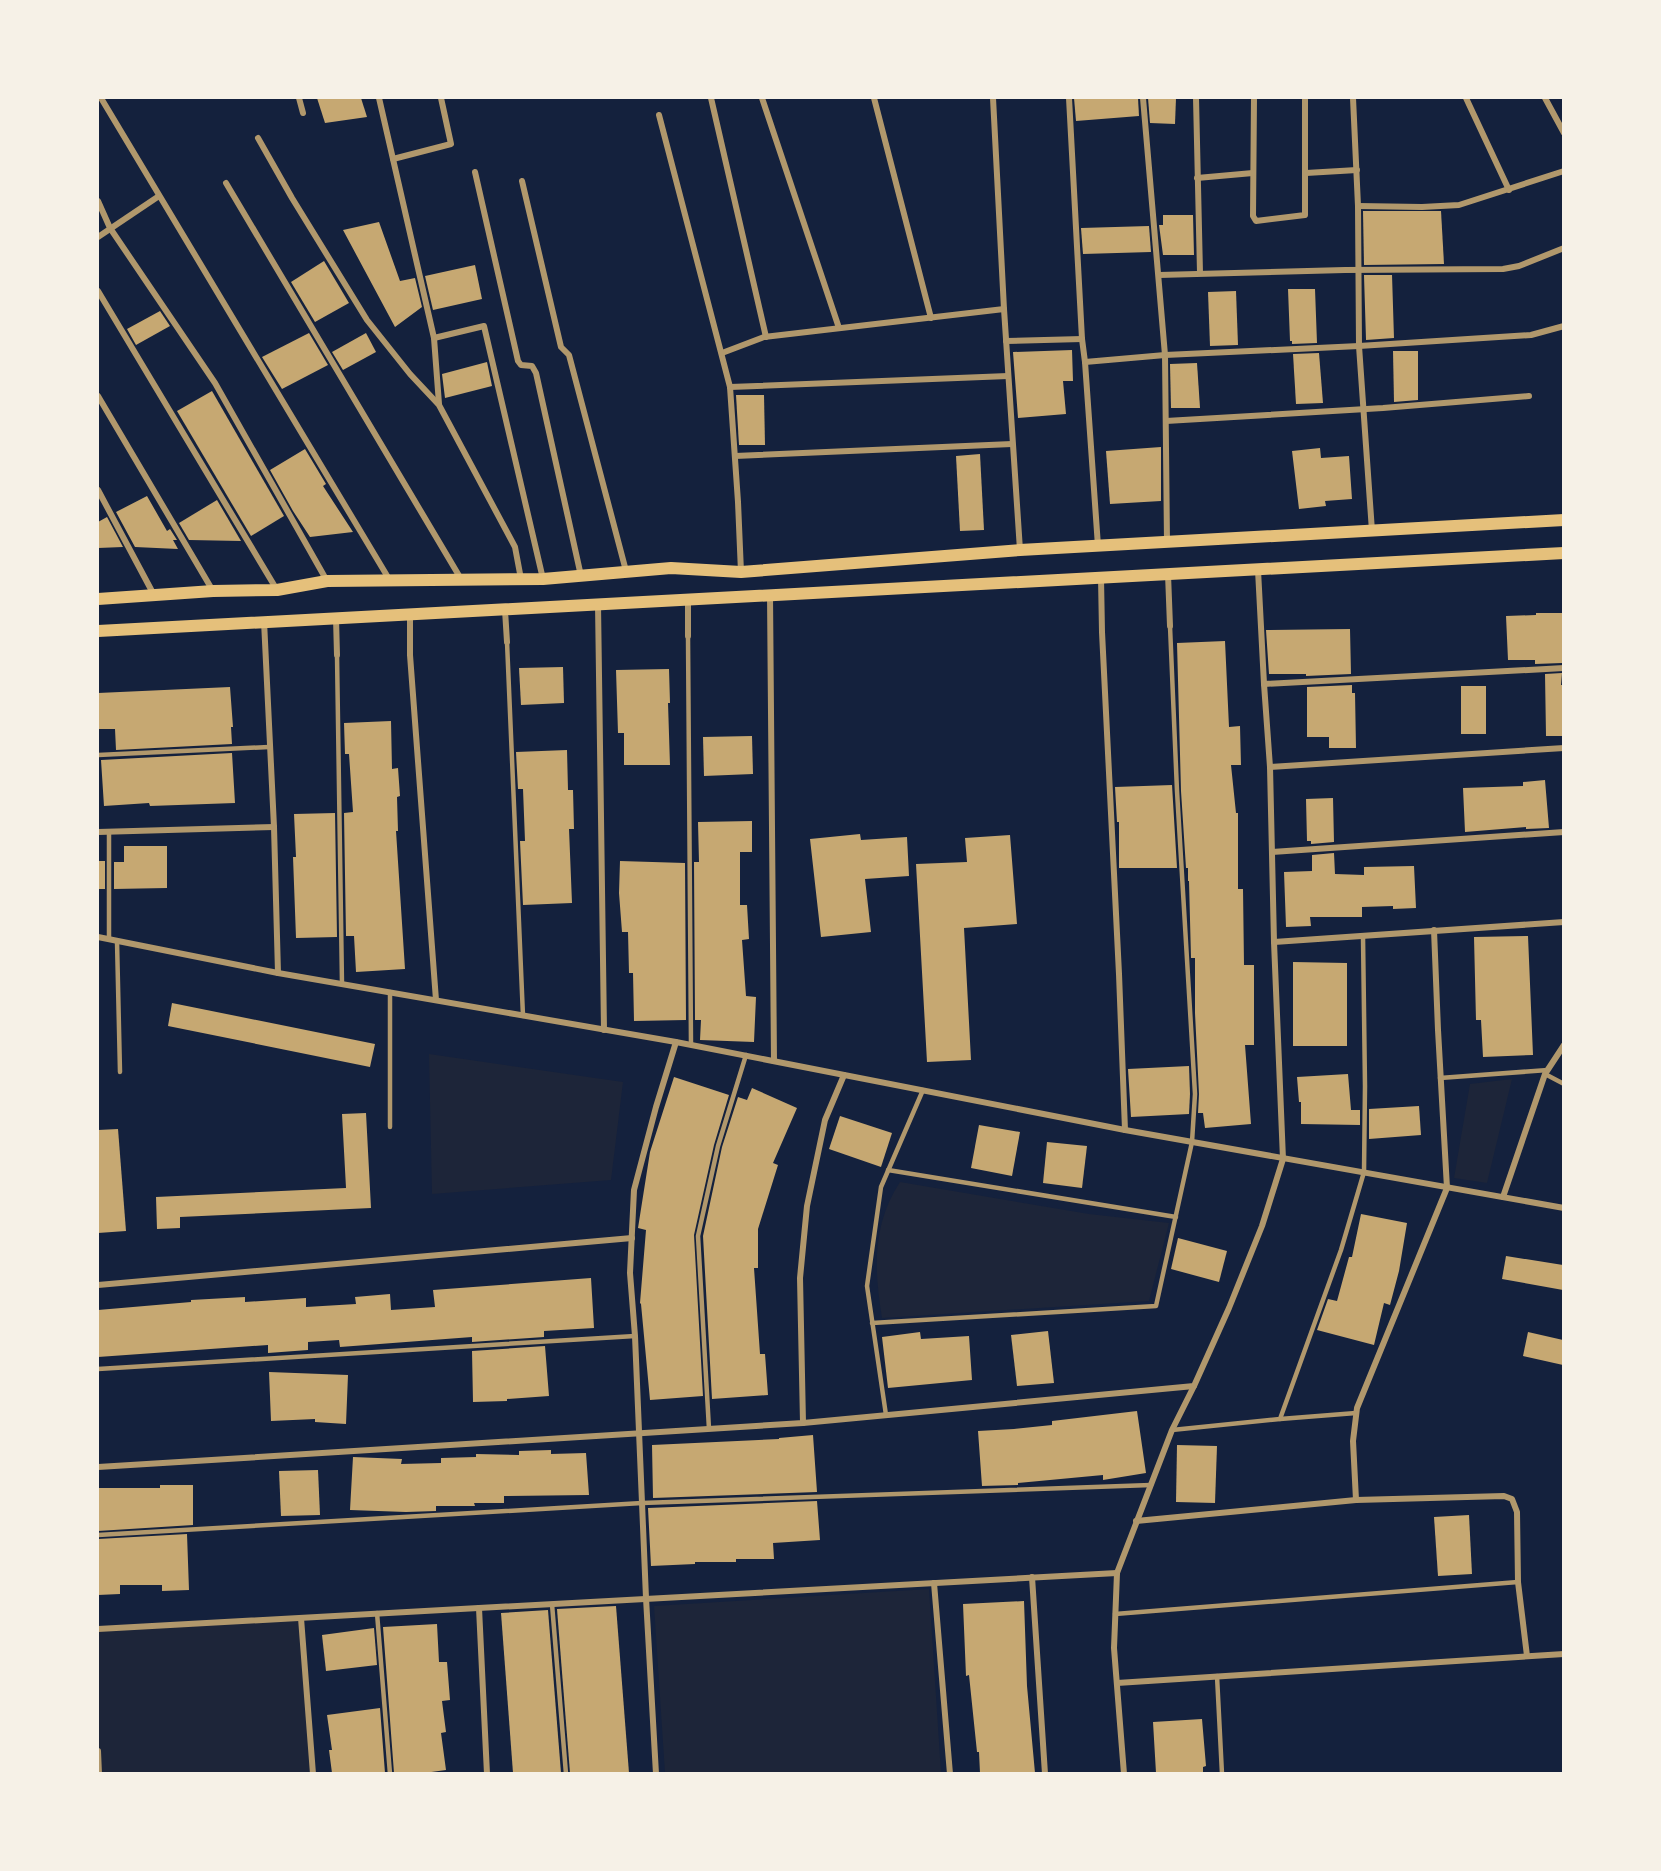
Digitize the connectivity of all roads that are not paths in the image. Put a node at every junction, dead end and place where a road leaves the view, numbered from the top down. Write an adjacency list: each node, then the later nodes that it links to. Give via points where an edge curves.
1 (101, 98): 31 (street)
2 (299, 98): 17 (street)
3 (379, 98): 21 (street)
4 (441, 98): 21 (street, via 451,144)
5 (711, 98): 45 (street)
6 (762, 98): 44 (street)
7 (874, 98): 42 (street)
8 (993, 98): 41 (street)
9 (1070, 98): 47 (street)
10 (1143, 98): 39 (street)
11 (1196, 98): 27 (street)
12 (1254, 98): 26 (street)
13 (1305, 98): 25 (street)
14 (1353, 98): 22 (street)
15 (1466, 98): 30 (street)
16 (1545, 98): 19 (street)
17 (303, 113)
18 (659, 115): 50 (street)
19 (1563, 133)
20 (258, 138): 57 (street, via 368,320)
21 (393, 159): 46 (street)
22 (1357, 170): 25 (street); 33 (street)
23 (1563, 171): 30 (street)
24 (475, 172): 73 (street, via 518,361 532,366 536,373)
25 (1306, 172): 26 (street, via 1305,215 1256,221)
26 (1253, 174): 27 (street)
27 (1197, 178): 38 (street)
28 (522, 181): 70 (street, via 561,347 569,356)
29 (226, 183): 76 (street)
30 (1509, 190): 33 (street, via 1459,205)
31 (159, 196): 34 (street); 75 (street)
32 (98, 201): 34 (street)
33 (1358, 206): 37 (street)
34 (110, 228): 35 (street); 79 (street, via 215,383)
35 (98, 237)
36 (1563, 248): 37 (street, via 1503,269)
37 (1358, 270): 38 (street); 49 (street)
38 (1200, 273): 39 (street)
39 (1160, 275): 51 (street)
40 (98, 291): 80 (street)
41 (1004, 309): 42 (street); 48 (street)
42 (931, 318): 44 (street)
43 (1563, 326): 49 (street, via 1531,335)
44 (839, 328): 45 (street)
45 (766, 337): 50 (street)
46 (434, 338): 57 (street); 78 (street, via 484,326)
47 (1082, 339): 48 (street); 52 (street)
48 (1006, 341): 53 (street)
49 (1359, 346): 51 (street); 58 (street)
50 (722, 353): 54 (street)
51 (1165, 355): 52 (street); 59 (street)
52 (1085, 362): 66 (street)
53 (1008, 376): 54 (street); 60 (street)
54 (730, 387): 61 (street)
55 (98, 396): 81 (street)
56 (1529, 396): 58 (street)
57 (439, 405): 77 (street, via 515,547)
58 (1364, 409): 59 (street); 64 (street)
59 (1166, 421): 65 (street)
60 (1012, 444): 61 (street); 67 (street)
61 (735, 456): 71 (street)
62 (98, 490): 82 (street)
63 (1563, 520): 64 (main road)
64 (1372, 531): 65 (main road)
65 (1167, 543): 66 (main road)
66 (1098, 546): 67 (main road)
67 (1020, 550): 71 (main road)
68 (1563, 553): 69 (main road)
69 (1258, 570): 72 (main road); 97 (street)
70 (626, 571): 71 (main road, via 671,568); 73 (main road)
71 (741, 572)
72 (1168, 574): 74 (main road); 91 (street)
73 (581, 576): 78 (main road)
74 (1101, 578): 83 (main road); 132 (street)
75 (389, 579): 76 (main road); 79 (main road)
76 (461, 579): 77 (main road)
77 (521, 579): 78 (main road)
78 (543, 579)
79 (327, 581): 80 (main road)
80 (277, 590): 81 (main road)
81 (213, 591): 82 (main road)
82 (154, 595): 84 (main road)
83 (770, 595): 85 (main road); 124 (street)
84 (98, 599)
85 (688, 599): 86 (main road); 93 (street)
86 (598, 604): 87 (main road); 119 (street)
87 (505, 609): 88 (main road); 94 (street)
88 (410, 614): 89 (main road); 117 (street)
89 (336, 618): 90 (main road); 95 (street)
90 (264, 621): 92 (main road); 98 (street)
91 (1170, 626): 133 (lane, via 1195,1094)
92 (98, 631)
93 (688, 636): 121 (lane)
94 (507, 642): 118 (lane)
95 (337, 655): 115 (lane)
96 (1563, 668): 97 (street)
97 (1264, 684): 101 (street)
98 (268, 747): 100 (lane); 102 (street)
99 (1563, 748): 101 (street)
100 (98, 755)
101 (1270, 767): 106 (street)
102 (274, 827): 103 (street); 114 (street)
103 (109, 831): 104 (street); 111 (lane)
104 (98, 832)
105 (1563, 832): 106 (street)
106 (1272, 852): 113 (street)
107 (1563, 922): 108 (street)
108 (1434, 930): 109 (street); 128 (street)
109 (1363, 936): 113 (street); 136 (lane)
110 (98, 937): 111 (street)
111 (108, 939): 112 (street)
112 (117, 941): 114 (street); 125 (lane)
113 (1274, 942): 134 (street)
114 (278, 973): 115 (street)
115 (342, 984): 116 (street)
116 (390, 992): 117 (street); 131 (lane)
117 (436, 1000): 118 (street)
118 (524, 1016): 119 (street)
119 (604, 1030): 120 (street)
120 (676, 1042): 121 (street); 141 (street, via 634,1190)
121 (691, 1045): 123 (street)
122 (1563, 1045): 126 (street)
123 (746, 1055): 124 (street); 151 (lane, via 718,1146 698,1236)
124 (774, 1061): 127 (street)
125 (120, 1072)
126 (1547, 1072): 128 (lane); 129 (lane); 138 (street)
127 (844, 1075): 130 (street); 150 (street, via 825,1120 807,1206 800,1278)
128 (1440, 1078): 137 (street)
129 (1563, 1084)
130 (923, 1090): 132 (street); 135 (lane)
131 (390, 1127)
132 (1125, 1130): 133 (street)
133 (1192, 1142): 134 (street); 140 (lane)
134 (1283, 1159): 136 (street); 146 (street, via 1262,1226)
135 (888, 1170): 140 (lane); 143 (lane, via 881,1187 867,1286)
136 (1364, 1172): 137 (street); 149 (lane, via 1341,1250)
137 (1447, 1188): 138 (street); 147 (street)
138 (1503, 1197): 139 (street)
139 (1563, 1208)
140 (1176, 1217): 143 (lane, via 1156,1306)
141 (632, 1238): 142 (street); 144 (street, via 630,1273)
142 (98, 1285)
143 (872, 1323): 148 (lane)
144 (635, 1336): 145 (lane); 153 (street)
145 (98, 1369)
146 (1194, 1386): 148 (street); 152 (street)
147 (1356, 1413): 149 (lane); 156 (street)
148 (886, 1416): 150 (street)
149 (1280, 1419): 152 (lane)
150 (803, 1423): 151 (street)
151 (709, 1429): 153 (street)
152 (1172, 1430): 155 (street)
153 (640, 1433): 154 (street); 157 (street)
154 (98, 1467)
155 (1151, 1485): 157 (lane); 158 (street)
156 (1356, 1500): 158 (street); 163 (street, via 1504,1496 1512,1499 1517,1512)
157 (642, 1503): 159 (lane); 164 (street)
158 (1136, 1521): 160 (street)
159 (98, 1535)
160 (1117, 1573): 161 (street); 168 (street)
161 (1032, 1577): 162 (street); 183 (street)
162 (934, 1582): 164 (street); 182 (street)
163 (1518, 1582): 168 (lane); 172 (street)
164 (646, 1598): 165 (street); 181 (street)
165 (552, 1604): 166 (street); 180 (lane)
166 (479, 1608): 167 (street); 179 (street)
167 (377, 1613): 169 (street); 178 (lane)
168 (1115, 1614): 174 (street)
169 (301, 1618): 170 (street); 177 (street)
170 (98, 1629)
171 (1563, 1654): 172 (street)
172 (1527, 1656): 173 (street)
173 (1217, 1676): 174 (street); 185 (lane)
174 (1117, 1683): 184 (street)
175 (98, 1751): 176 (street)
176 (99, 1773)
177 (313, 1773)
178 (390, 1773)
179 (487, 1773)
180 (566, 1773)
181 (656, 1773)
182 (950, 1773)
183 (1045, 1773)
184 (1124, 1773)
185 (1222, 1773)

